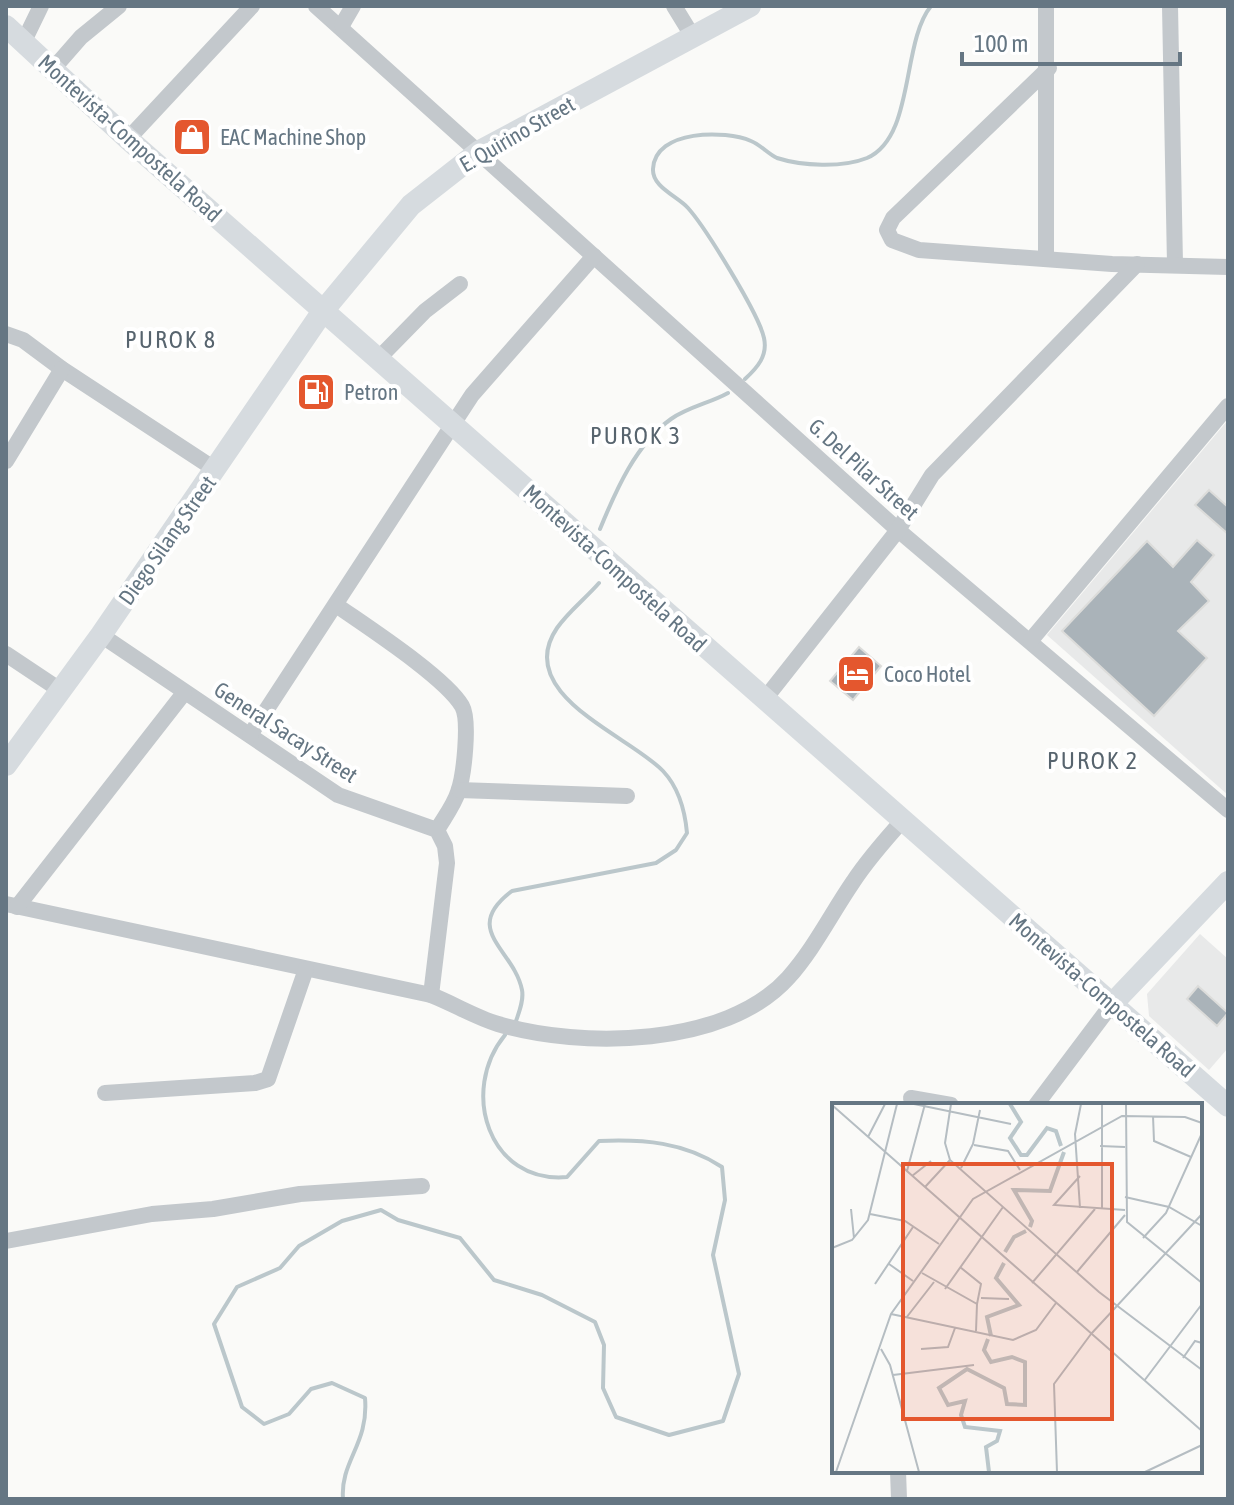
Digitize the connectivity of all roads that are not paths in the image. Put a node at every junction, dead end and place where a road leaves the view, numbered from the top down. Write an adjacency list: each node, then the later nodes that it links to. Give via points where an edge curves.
1 (41, 6): 13 (street)
2 (119, 6): 15 (street)
3 (252, 6): 16 (street)
4 (316, 6): 10 (street, G. Del Pilar Street)
5 (353, 6): 10 (street)
6 (674, 6): 12 (street)
7 (750, 6): 12 (main road, E. Quirino Street)
8 (1046, 6): 14 (street)
9 (1170, 6): 21 (street)
10 (342, 25): 17 (street, G. Del Pilar Street)
11 (6, 26): 13 (main road, Montevista-Compostela Road)
12 (693, 37): 17 (main road, E. Quirino Street)
13 (24, 41): 15 (main road, Montevista-Compostela Road)
14 (1049, 68): 19 (street); 19 (street, via 893,218 887,230 897,244 919,250)
15 (53, 69): 16 (main road, Montevista-Compostela Road)
16 (128, 139): 24 (main road, Montevista-Compostela Road)
17 (480, 151): 18 (street, G. Del Pilar Street); 24 (main road, E. Quirino Street, via 411,205)
18 (594, 256): 29 (street, via 489,373); 32 (street, G. Del Pilar Street)
19 (1046, 259): 20 (street)
20 (1137, 264): 21 (street); 32 (street, via 932,475)
21 (1175, 264): 22 (street)
22 (1228, 267)
23 (460, 284): 26 (street)
24 (323, 311): 26 (main road, Montevista-Compostela Road); 31 (main road, Diego Silang Street)
25 (6, 334): 27 (street)
26 (378, 359): 29 (main road, Montevista-Compostela Road)
27 (62, 369): 30 (street); 31 (street)
28 (1228, 406): 35 (street)
29 (454, 425): 33 (street); 39 (main road, Montevista-Compostela Road)
30 (6, 461)
31 (216, 470): 34 (main road, Diego Silang Street)
32 (898, 530): 35 (street, G. Del Pilar Street); 39 (street)
33 (336, 605): 40 (street); 42 (street, via 399,650 462,707 466,721)
34 (101, 635): 37 (main road, Diego Silang Street); 38 (street, General Sacay Street)
35 (1031, 640): 44 (street, G. Del Pilar Street)
36 (6, 654): 37 (street)
37 (60, 690): 41 (main road, Diego Silang Street)
38 (184, 693): 40 (street, General Sacay Street); 48 (street)
39 (764, 700): 45 (main road, Montevista-Compostela Road)
40 (250, 735): 46 (street, General Sacay Street, via 338,795)
41 (6, 765)
42 (459, 790): 43 (street); 46 (street)
43 (627, 796)
44 (1228, 810)
45 (903, 820): 50 (street, via 871,856 785,981 751,1006 701,1027 650,1038 594,1038 499,1024); 51 (main road, Montevista-Compostela Road)
46 (437, 830): 50 (street, via 447,863)
47 (1228, 882): 51 (main road)
48 (12, 905): 49 (street)
49 (306, 969): 50 (street); 52 (street, via 268,1079)
50 (431, 995)
51 (1112, 1004): 55 (street); 56 (main road, Montevista-Compostela Road)
52 (105, 1093)
53 (911, 1098): 54 (street)
54 (940, 1103)
55 (1038, 1103)
56 (1228, 1106)
57 (422, 1186): 58 (street, via 300,1194)
58 (6, 1241)
59 (898, 1473): 60 (street)
60 (899, 1499)

